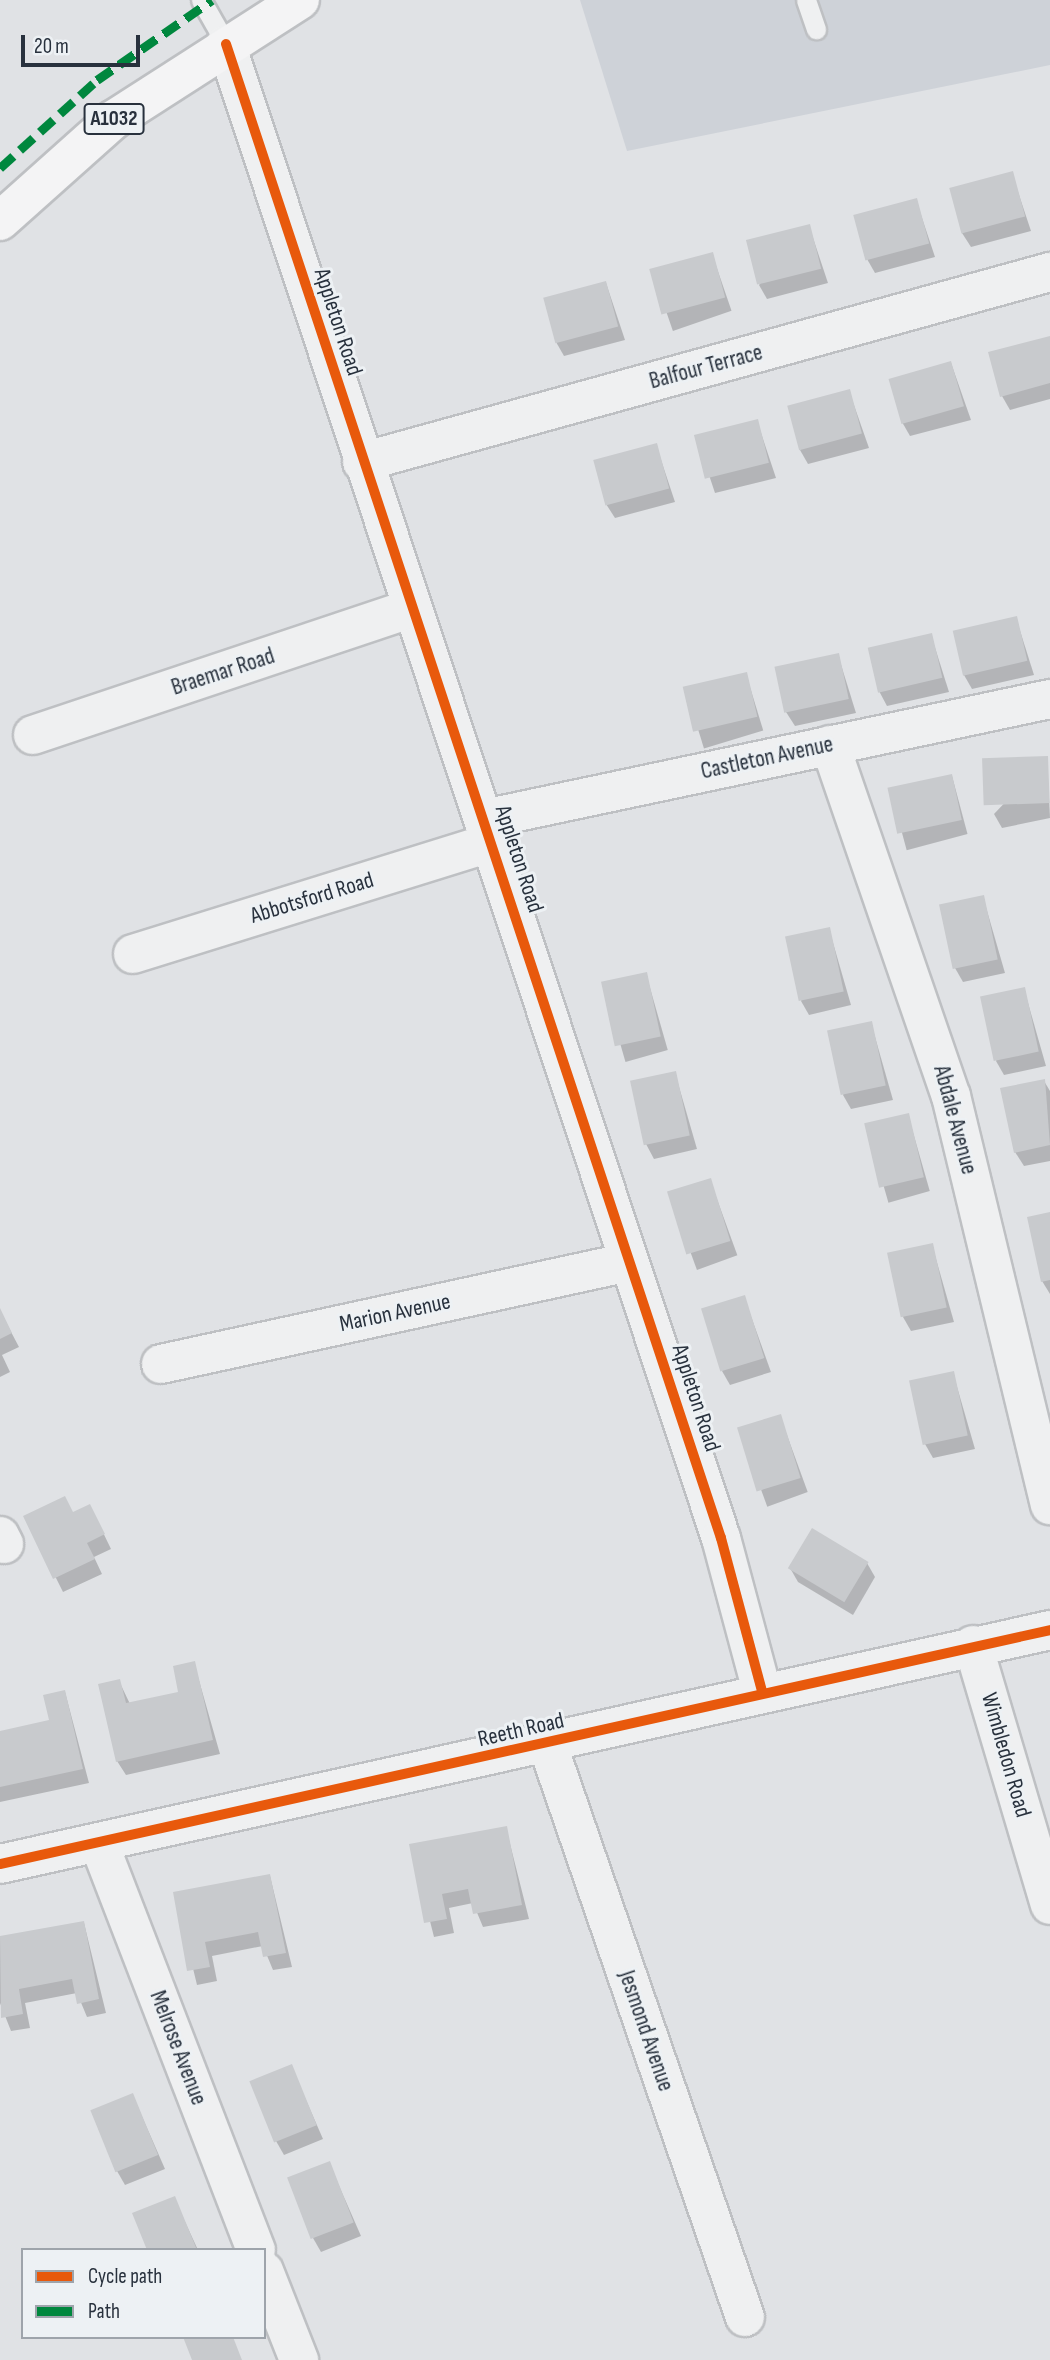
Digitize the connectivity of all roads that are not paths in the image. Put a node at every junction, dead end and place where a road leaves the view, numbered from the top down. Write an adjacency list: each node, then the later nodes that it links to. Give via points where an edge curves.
1 (201, 0): 5 (lane)
2 (300, 0): 5 (main road, A1032)
3 (806, 0): 4 (lane)
4 (816, 29)
5 (226, 44): 6 (main road, A1032, via 113,120); 8 (street, Appleton Road)
6 (0, 221)
7 (1050, 272): 8 (street, Balfour Terrace)
8 (362, 462): 9 (street, Appleton Road)
9 (412, 608): 11 (street, Braemar Road); 13 (street, Appleton Road)
10 (1050, 699): 12 (street, Castleton Avenue)
11 (33, 735)
12 (830, 744): 13 (street, Castleton Avenue); 17 (street, Abdale Avenue, via 951,1096)
13 (488, 830): 14 (street, Abbotsford Road); 15 (street, Appleton Road)
14 (133, 954)
15 (629, 1262): 16 (street, Marion Avenue); 20 (street, Appleton Road, via 721,1538)
16 (161, 1364)
17 (1050, 1505)
18 (1050, 1630): 19 (street, Reeth Road)
19 (974, 1645): 20 (street, Reeth Road); 24 (street, Wimbledon Road)
20 (762, 1691): 21 (street, Reeth Road)
21 (548, 1746): 22 (street, Reeth Road); 27 (street, Jesmond Avenue)
22 (100, 1846): 23 (street, Reeth Road); 25 (street, Melrose Avenue)
23 (0, 1864)
24 (1050, 1905)
25 (255, 2248)
26 (266, 2276): 28 (street)
27 (745, 2317)
28 (299, 2360)

